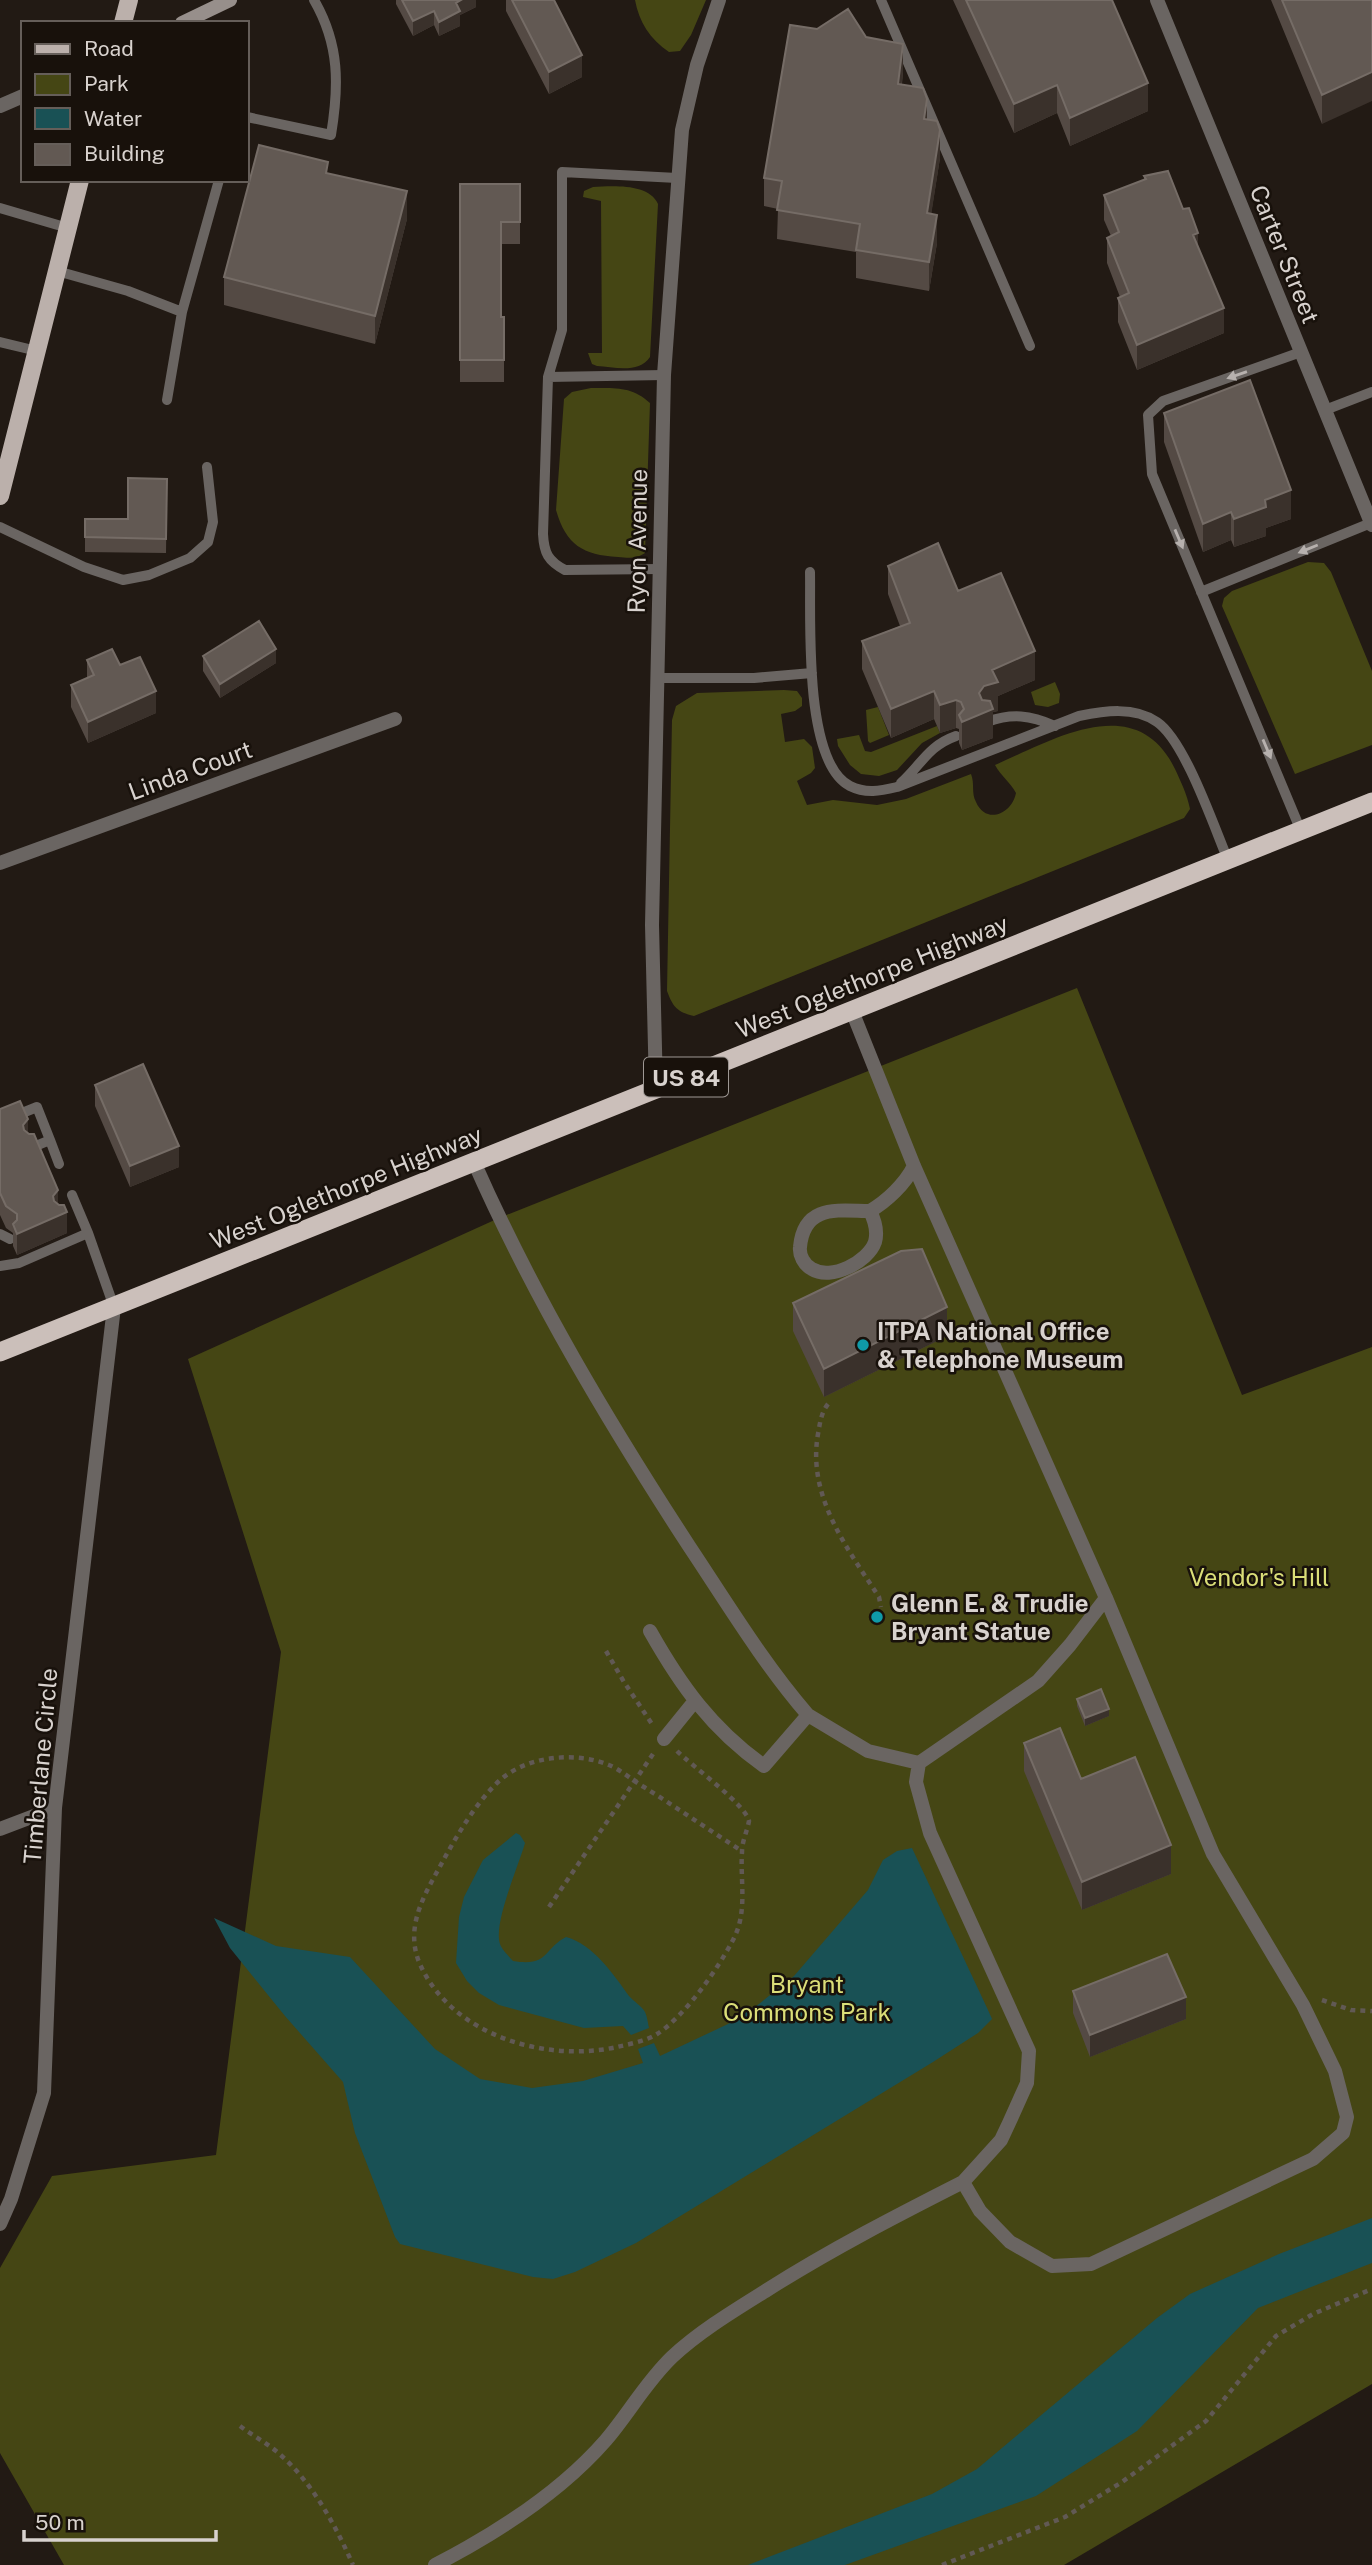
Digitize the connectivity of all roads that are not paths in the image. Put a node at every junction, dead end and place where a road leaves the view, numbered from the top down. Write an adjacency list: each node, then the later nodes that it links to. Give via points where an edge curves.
1 (129, 0): 7 (main road)
2 (230, 0): 8 (main road)
3 (314, 0): 11 (lane, via 336,61 331,135)
4 (719, 0): 12 (street, Ryon Avenue, via 691,91)
5 (881, 0): 20 (lane)
6 (1157, 0): 22 (street, Carter Street)
7 (124, 21)
8 (186, 21)
9 (21, 97): 10 (street)
10 (0, 106)
11 (248, 117)
12 (677, 178): 23 (street, Ryon Avenue); 24 (lane, via 562,172 562,330)
13 (80, 182): 16 (main road)
14 (218, 182): 18 (lane)
15 (0, 208): 16 (lane)
16 (68, 228): 17 (main road)
17 (57, 271): 18 (lane); 21 (main road)
18 (182, 312): 26 (lane)
19 (0, 342): 21 (lane)
20 (1030, 346)
21 (37, 351): 29 (main road)
22 (1301, 352): 27 (street, Carter Street); 34 (lane, one-way to 34, via 1163,401 1149,415 1152,474)
23 (664, 375): 24 (lane); 32 (street, Ryon Avenue)
24 (548, 377): 32 (lane, via 542,534 551,563 565,570)
25 (1372, 392): 27 (lane)
26 (167, 400)
27 (1325, 410): 30 (street, Carter Street)
28 (207, 467): 31 (lane, via 213,522 208,542 190,558 149,575 123,580)
29 (0, 496)
30 (1372, 524): 34 (lane, one-way to 34)
31 (0, 527)
32 (659, 569): 36 (street, Ryon Avenue)
33 (810, 572): 35 (lane)
34 (1201, 592): 43 (lane, one-way to 43)
35 (812, 673): 36 (lane); 41 (lane, via 818,731 835,774 864,791)
36 (657, 678): 47 (street, Ryon Avenue, via 652,925)
37 (395, 719): 45 (street, Linda Court)
38 (987, 722): 39 (lane, via 1023,715)
39 (1055, 726): 41 (lane); 44 (lane, via 1107,710 1138,713 1157,721 1174,739)
40 (956, 736): 41 (lane, via 928,752)
41 (897, 787)
42 (1372, 802): 43 (highway, West Oglethorpe Highway / US 84)
43 (1301, 831): 44 (highway, West Oglethorpe Highway / US 84)
44 (1228, 860): 46 (highway, West Oglethorpe Highway / US 84)
45 (0, 863)
46 (852, 1010): 47 (highway, West Oglethorpe Highway / US 84); 53 (street)
47 (656, 1089): 51 (highway, West Oglethorpe Highway / US 84)
48 (0, 1122): 49 (lane, via 37,1107)
49 (50, 1140): 50 (lane); 52 (lane)
50 (31, 1148)
51 (474, 1162): 58 (highway, West Oglethorpe Highway / US 84); 63 (street, via 499,1218 610,1421 734,1615)
52 (59, 1164)
53 (914, 1166): 55 (street, via 892,1194); 60 (street)
54 (72, 1195): 56 (lane, via 75,1214)
55 (870, 1211): 55 (street, via 834,1209 808,1223 799,1251 807,1266 822,1273 863,1259 876,1240)
56 (88, 1233): 57 (lane); 58 (lane)
57 (0, 1266)
58 (114, 1307): 59 (highway, West Oglethorpe Highway / US 84); 66 (street, Timberlane Circle)
59 (0, 1352)
60 (1106, 1598): 65 (street, via 1038,1681); 68 (street, via 1213,1854 1303,2005 1335,2071 1347,2117 1343,2133 1313,2159 1091,2264 1052,2266 1010,2242 980,2211)
61 (650, 1631): 62 (street)
62 (694, 1702): 63 (street, via 764,1766); 64 (street)
63 (808, 1715): 65 (street, via 868,1751)
64 (664, 1739)
65 (919, 1763): 68 (street, via 916,1782 930,1833 1029,2051 1027,2083 1009,2123 1000,2140)
66 (55, 1808): 67 (street); 69 (street, Timberlane Circle, via 44,2093)
67 (0, 1829)
68 (962, 2182): 70 (street, via 820,2258 709,2329 672,2357 604,2442 566,2477 498,2530)
69 (0, 2224)
70 (436, 2565)

